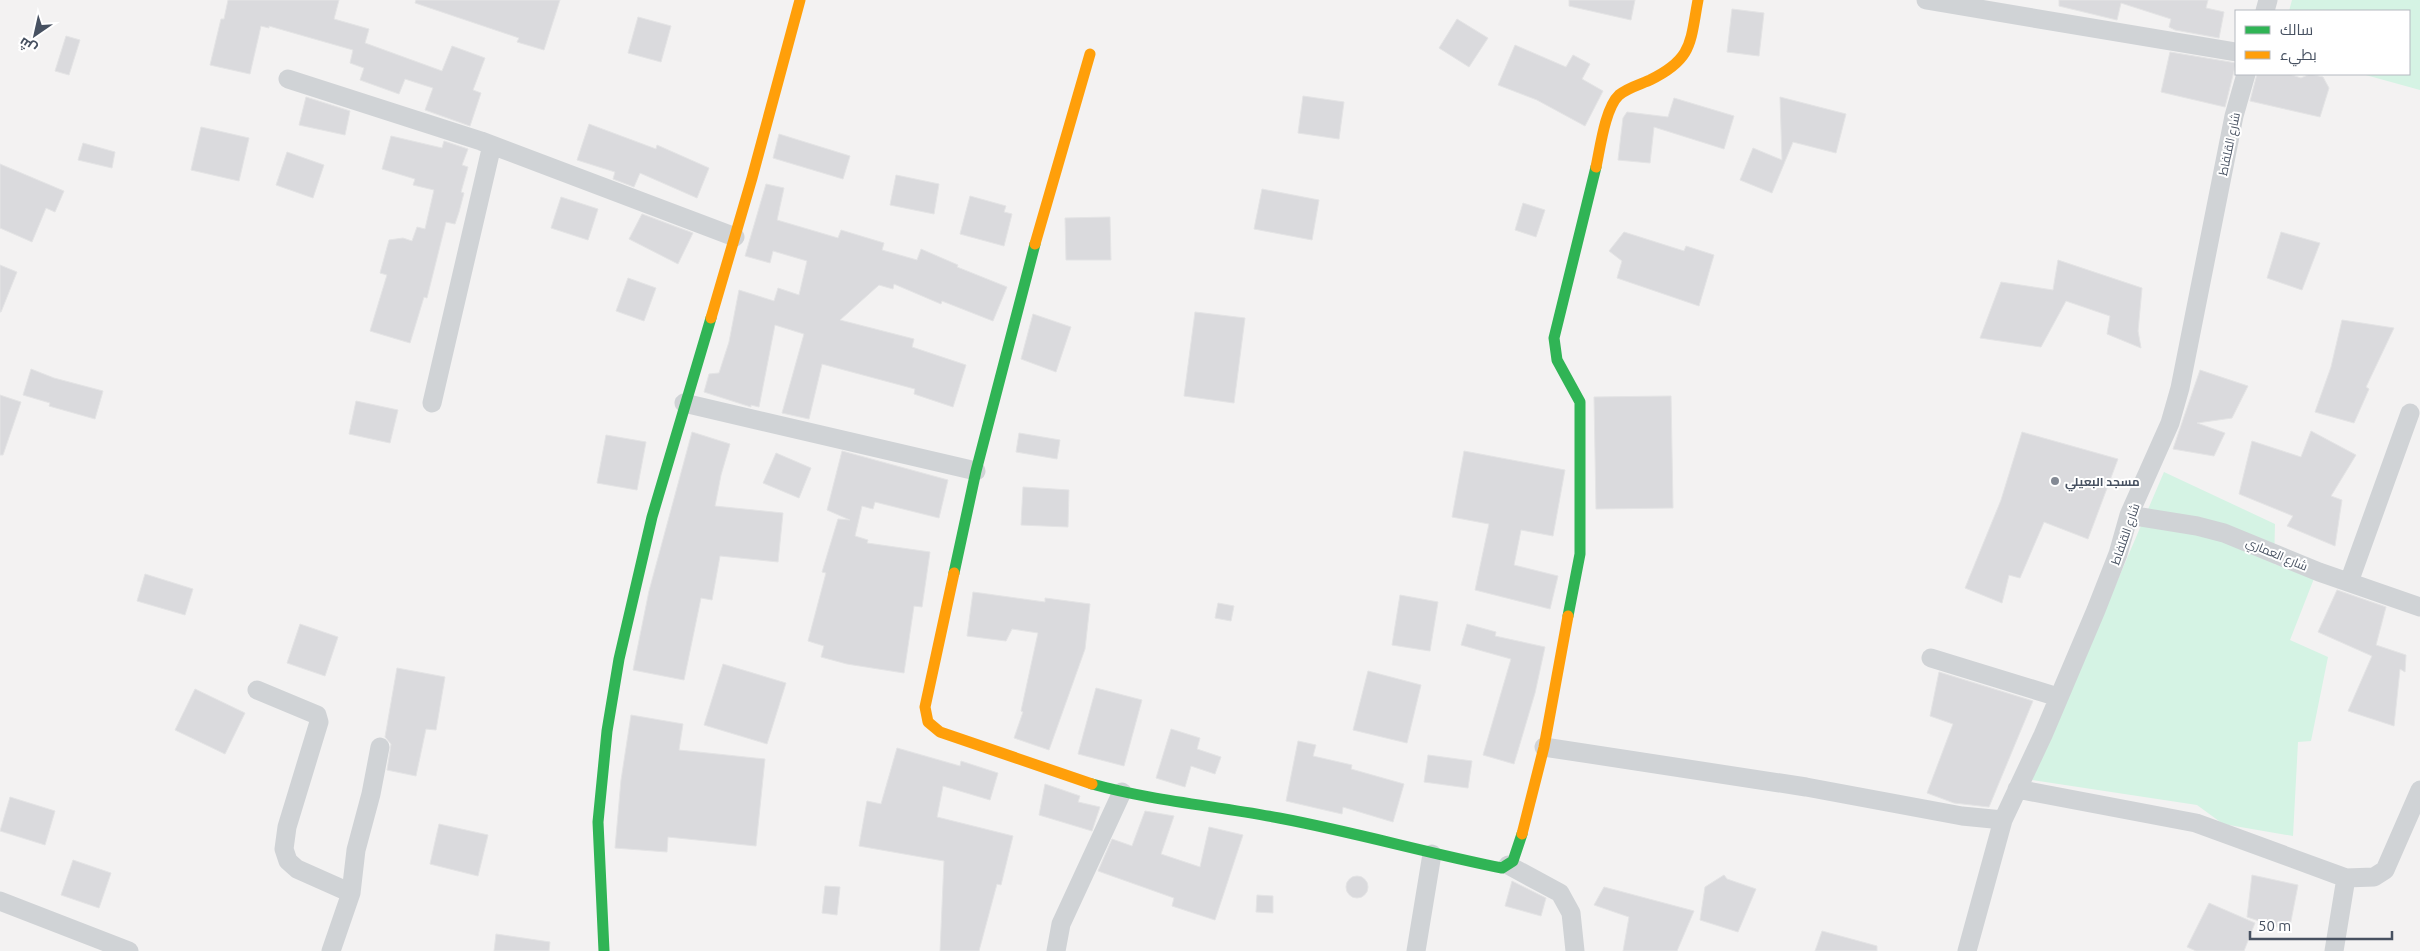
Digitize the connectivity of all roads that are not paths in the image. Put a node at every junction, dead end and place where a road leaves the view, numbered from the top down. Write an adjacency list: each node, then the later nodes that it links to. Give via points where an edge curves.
1 (800, 0): 9 (street)
2 (1698, 0): 21 (street, via 1691,40 1681,60 1664,73 1619,95 1609,113 1554,338 1557,360 1580,402 1580,554)
3 (1926, 0): 4 (street)
4 (2235, 52)
5 (1090, 54): 13 (street, via 1036,242)
6 (2246, 75): 14 (street, شارع القلفاط, via 2234,116 2180,388 2170,423)
7 (288, 78): 8 (street)
8 (492, 146): 9 (street); 10 (street)
9 (735, 237): 11 (street)
10 (432, 402)
11 (684, 403): 13 (street); 33 (street, via 646,534 620,649 608,730 598,805)
12 (2410, 413): 15 (street)
13 (976, 471): 24 (street, via 925,719 930,727 940,732)
14 (2130, 515): 15 (street, شارع العماري, via 2224,533); 19 (street, شارع القلفاط, via 2118,554)
15 (2349, 582): 16 (street, شارع العماري)
16 (2420, 607)
17 (1932, 658): 19 (street)
18 (257, 690): 29 (street, via 317,715 319,722 287,827 284,849 288,860 297,869)
19 (2058, 697): 22 (street, شارع القلفاط)
20 (380, 747): 29 (street, via 356,850)
21 (1544, 747): 25 (street); 27 (street, via 1517,852)
22 (2018, 789): 25 (street, شارع القلفاط); 28 (street, via 2196,823)
23 (2420, 790): 28 (street, via 2385,870 2374,877)
24 (1122, 792): 26 (street, via 1280,818); 34 (street, via 1061,924)
25 (2003, 820): 37 (street, شارع القلفاط)
26 (1432, 854): 27 (street, via 1496,868); 35 (street)
27 (1508, 865): 36 (street, via 1560,894 1571,913)
28 (2346, 878): 38 (street)
29 (351, 893): 32 (street)
30 (0, 901): 31 (street)
31 (129, 951)
32 (330, 951)
33 (604, 951)
34 (1056, 951)
35 (1416, 951)
36 (1575, 951)
37 (1967, 951)
38 (2334, 951)

